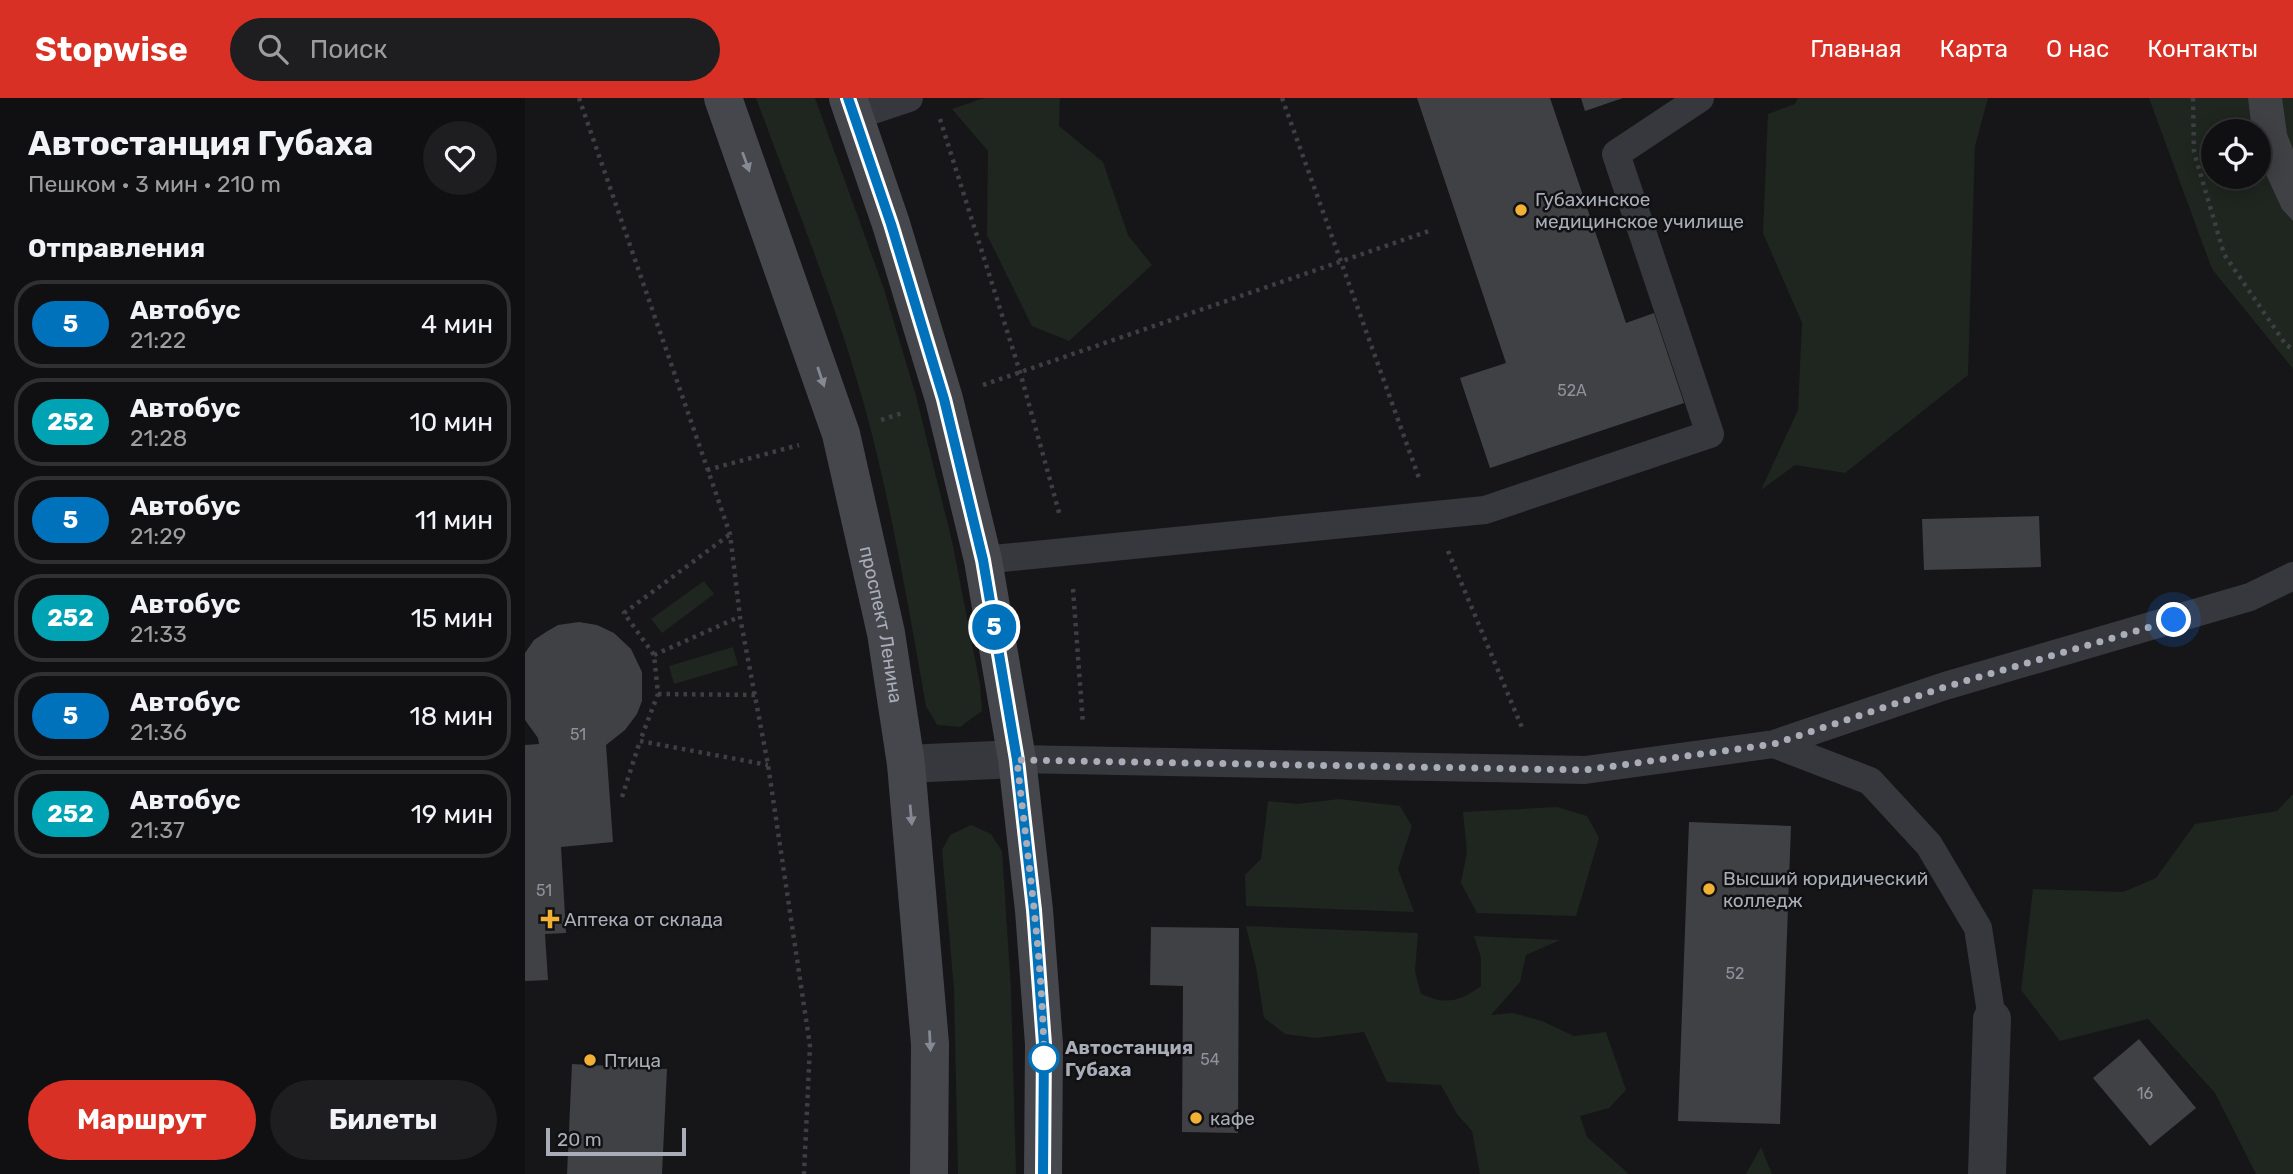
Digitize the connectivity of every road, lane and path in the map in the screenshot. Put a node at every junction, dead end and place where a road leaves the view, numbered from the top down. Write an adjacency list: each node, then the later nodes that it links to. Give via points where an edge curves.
1 (579, 98): 15 (path)
2 (723, 98): 14 (main road, проспект Ленина, one-way to 14)
3 (909, 98): 7 (lane)
4 (1282, 98): 10 (path)
5 (1700, 98): 16 (lane, via 1616,154 1710,434 1485,510)
6 (2193, 98): 11 (path, via 2194,152 2224,254)
7 (852, 107): 13 (main road)
8 (938, 111): 12 (path)
9 (1429, 231): 10 (path)
10 (1341, 261): 12 (path); 16 (path)
11 (2293, 349)
12 (1020, 372): 13 (path); 18 (path)
13 (944, 399): 14 (path); 19 (main road)
14 (841, 434): 15 (path); 29 (main road, проспект Ленина, via 886,633)
15 (707, 470): 17 (path)
16 (1433, 516): 18 (lane); 31 (path)
17 (730, 534): 21 (path); 22 (path, via 624,613)
18 (1071, 552): 19 (lane); 28 (path)
19 (983, 560): 27 (main road)
20 (2293, 576): 26 (lane, via 2250,597 1945,687)
21 (740, 617): 22 (path); 24 (path)
22 (654, 655): 23 (path)
23 (658, 694): 24 (path); 25 (path)
24 (756, 695): 30 (path)
25 (641, 741): 30 (path); 32 (path)
26 (1774, 744): 31 (lane, via 1585,770); 33 (lane, via 1870,781 1929,845 1978,928)
27 (1017, 760): 28 (lane); 29 (street); 36 (main road, via 1044,1044)
28 (1086, 760): 31 (lane)
29 (906, 764): 35 (main road, проспект Ленина, one-way to 35, via 930,1044)
30 (768, 765): 34 (path, via 810,1046)
31 (1540, 770)
32 (622, 797)
33 (1991, 1019): 37 (street)
34 (804, 1174)
35 (929, 1174)
36 (1043, 1174)
37 (1987, 1174)

